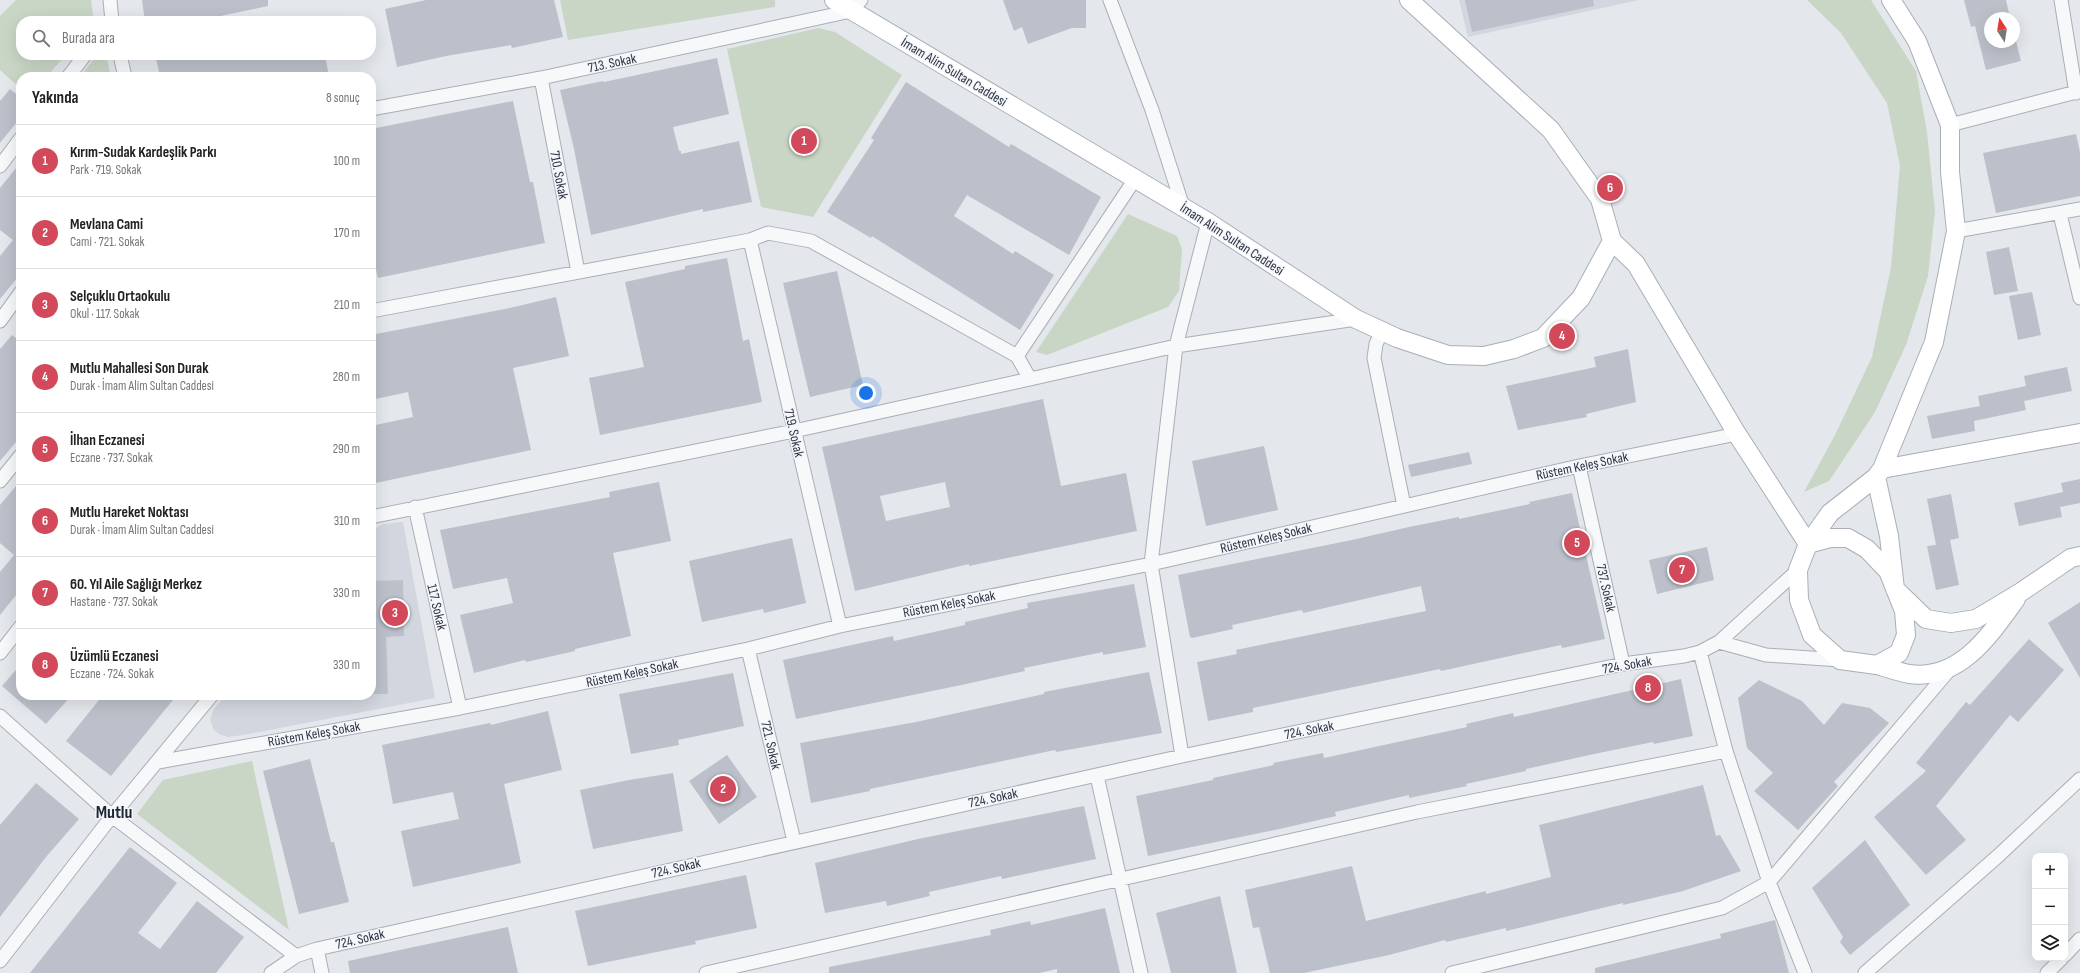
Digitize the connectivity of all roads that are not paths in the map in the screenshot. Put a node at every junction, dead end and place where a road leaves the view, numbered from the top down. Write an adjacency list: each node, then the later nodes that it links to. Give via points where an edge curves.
1 (110, 0): 8 (street)
2 (834, 0): 7 (street, İmam Alim Sultan Caddesi)
3 (1110, 0): 20 (street, via 1152,110)
4 (1409, 0): 26 (street, via 1551,130 1600,199)
5 (1891, 0): 16 (street, via 1917,41)
6 (2061, 0): 14 (street)
7 (856, 6): 13 (street, 713. Sokak); 19 (street, İmam Alim Sultan Caddesi)
8 (111, 16)
9 (81, 60): 11 (street)
10 (121, 60): 12 (street)
11 (72, 72)
12 (124, 72)
13 (541, 78): 15 (street, 713. Sokak); 27 (street, 710. Sokak)
14 (2078, 92): 16 (street)
15 (376, 108)
16 (1950, 125): 24 (street, via 1950,172)
17 (16, 145): 18 (street)
18 (0, 166)
19 (1135, 179): 20 (street, İmam Alim Sultan Caddesi); 35 (street)
20 (1183, 207): 23 (street, İmam Alim Sultan Caddesi)
21 (2080, 210): 22 (street)
22 (2060, 214): 24 (street); 28 (street)
23 (1208, 222): 31 (street, İmam Alim Sultan Caddesi); 34 (street)
24 (1956, 232): 42 (street, via 1934,342)
25 (750, 240): 27 (street); 35 (street, via 768,233 811,241); 37 (street, 719. Sokak)
26 (1612, 241): 33 (street, İmam Alim Sultan Caddesi, via 1581,298 1543,338 1484,356 1448,355); 39 (street, via 1636,264)
27 (578, 272): 30 (street)
28 (2080, 298)
29 (16, 299): 32 (street)
30 (376, 310)
31 (1356, 319): 33 (street, İmam Alim Sultan Caddesi); 34 (street)
32 (0, 321)
33 (1382, 331): 44 (street, via 1376,344 1374,358)
34 (1176, 346): 36 (street); 49 (street)
35 (1017, 356): 36 (street)
36 (1030, 379): 37 (street)
37 (794, 431): 45 (street); 53 (street, 719. Sokak)
38 (2080, 433): 42 (street)
39 (1737, 434): 41 (street, Rüstem Keleş Sokak); 47 (street)
40 (16, 461): 43 (street)
41 (1579, 466): 44 (street, Rüstem Keleş Sokak); 60 (street, 737. Sokak)
42 (1879, 473): 47 (street, via 1830,513); 51 (street)
43 (0, 481)
44 (1404, 506): 49 (street, Rüstem Keleş Sokak)
45 (415, 507): 46 (street); 64 (street, 117. Sokak)
46 (376, 516)
47 (1808, 544): 50 (street); 51 (street, via 1830,538 1848,538 1867,549 1888,571)
48 (2080, 556): 52 (street, via 2071,558)
49 (1151, 564): 53 (street, Rüstem Keleş Sokak); 67 (street)
50 (1798, 570): 55 (street, 724. Sokak); 59 (street, via 1799,600 1812,635)
51 (1895, 589): 52 (street, via 1926,619 1951,623 1976,619); 61 (street, via 1904,611 1906,635 1899,653)
52 (2021, 592): 62 (street, via 1990,635 1964,661)
53 (840, 626): 56 (street, Rüstem Keleş Sokak)
54 (16, 633): 58 (street)
55 (1719, 642): 57 (street, 724. Sokak); 59 (street, via 1766,655)
56 (748, 649): 64 (street, Rüstem Keleş Sokak); 72 (street, 721. Sokak)
57 (1700, 652): 60 (street, 724. Sokak); 66 (street)
58 (0, 654)
59 (1840, 660): 61 (street)
60 (1623, 664): 67 (street, 724. Sokak)
61 (1877, 665): 62 (street, via 1909,674 1933,674)
62 (1952, 666): 74 (street)
63 (208, 700): 68 (street)
64 (460, 708): 68 (street, Rüstem Keleş Sokak)
65 (0, 716): 71 (street)
66 (1726, 750): 73 (street, via 1417,812); 74 (street)
67 (1182, 756): 69 (street, 724. Sokak)
68 (158, 762): 71 (street)
69 (1097, 776): 72 (street, 724. Sokak); 73 (street)
70 (2080, 780): 87 (street, via 1998,856)
71 (112, 816): 78 (street); 79 (street)
72 (794, 841): 76 (street, 724. Sokak)
73 (1119, 880): 83 (street); 84 (street)
74 (1768, 882): 85 (street, via 1722,908); 86 (street)
75 (2080, 939): 77 (street)
76 (317, 949): 78 (street, 724. Sokak); 82 (street)
77 (2068, 951)
78 (296, 956): 81 (street, 724. Sokak)
79 (0, 961)
80 (2059, 961): 88 (street)
81 (271, 973)
82 (322, 973)
83 (706, 973)
84 (1140, 973)
85 (1452, 973)
86 (1805, 973)
87 (1864, 973)
88 (2047, 973)

